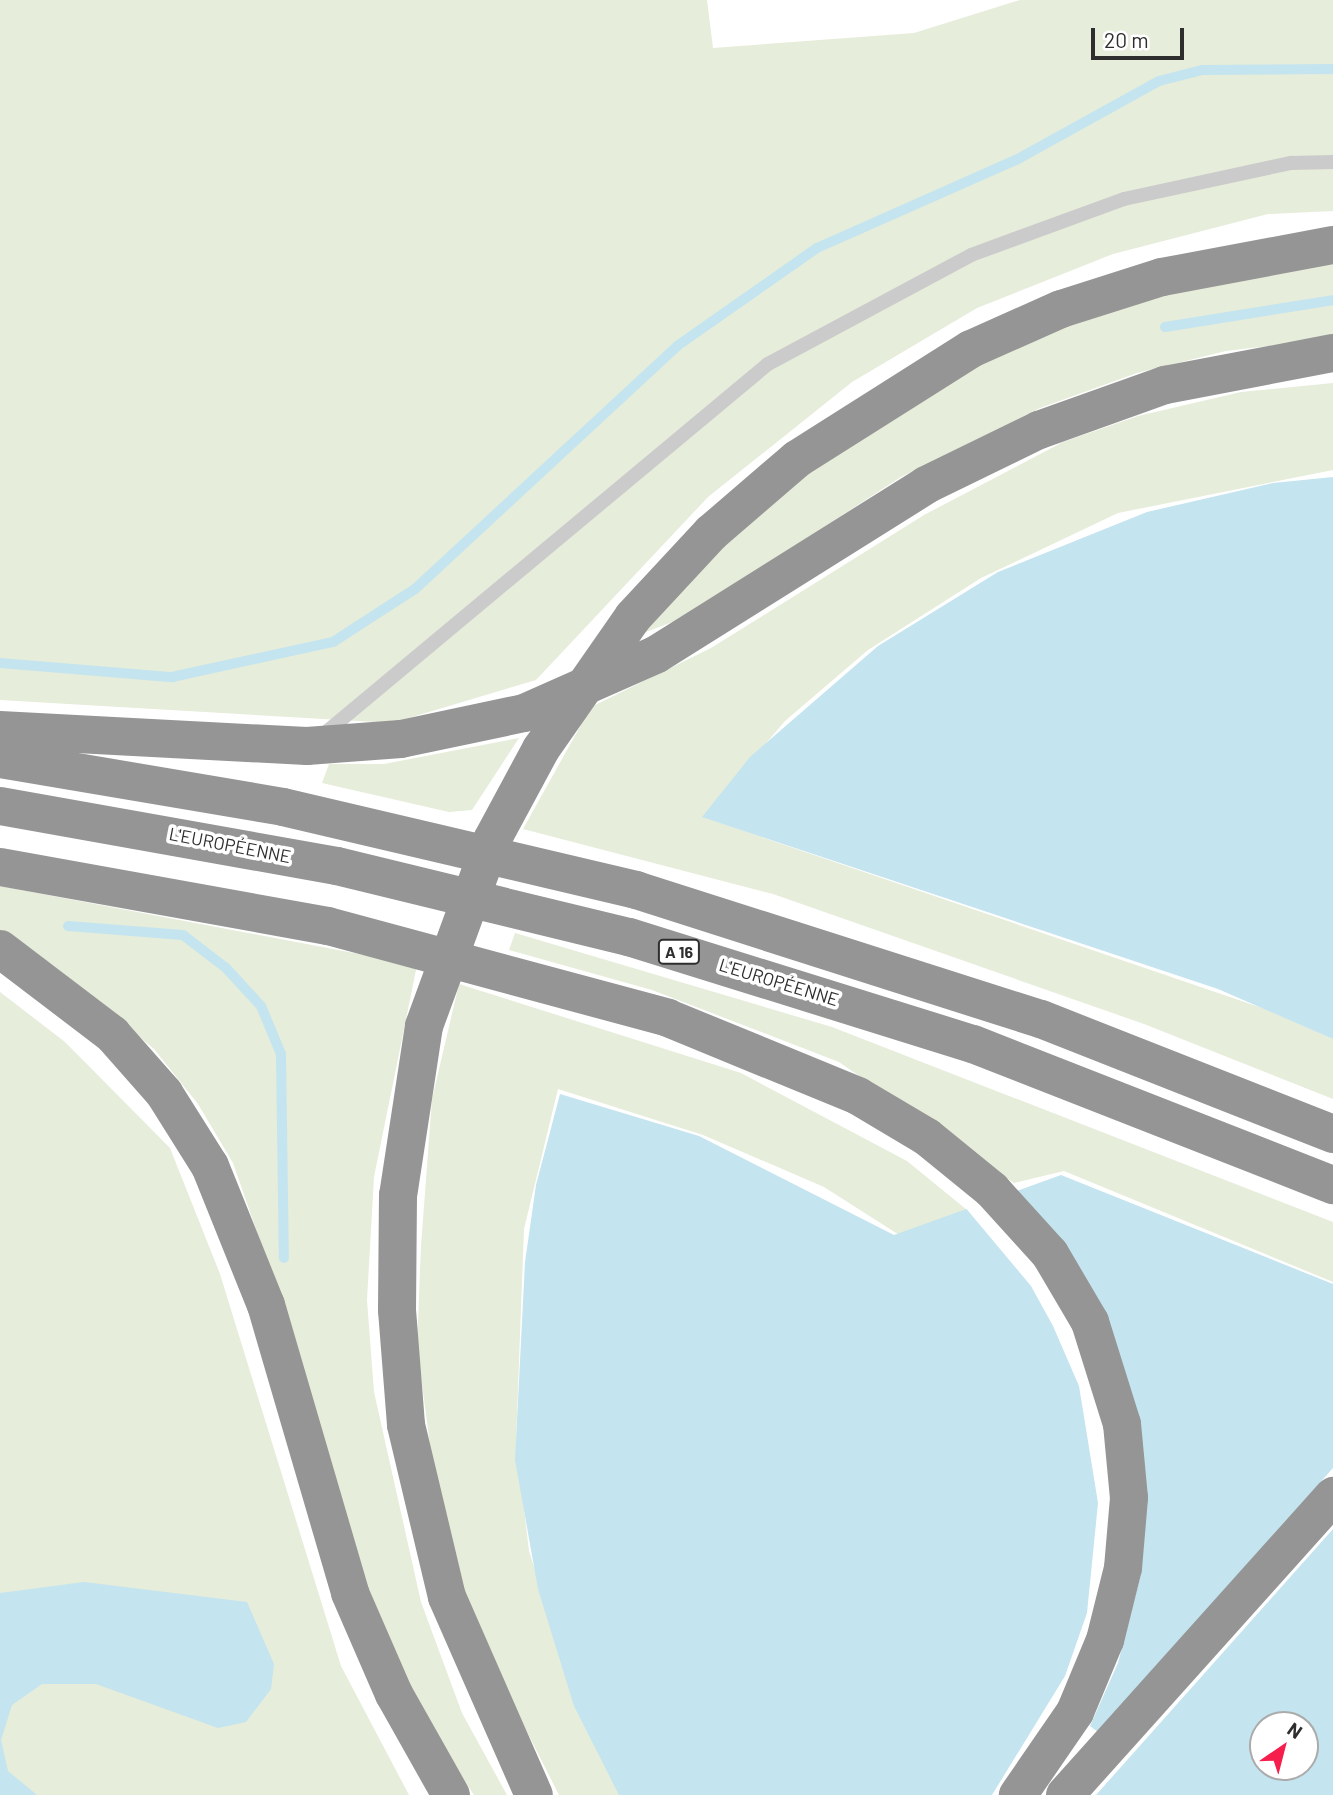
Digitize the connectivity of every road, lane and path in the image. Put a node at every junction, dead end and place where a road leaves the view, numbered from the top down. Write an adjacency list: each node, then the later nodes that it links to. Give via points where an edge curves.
1 (1333, 162): 5 (lane, via 1210,177 1099,208 971,255 768,364)
2 (1333, 245): 14 (highway, bridge, via 1205,266 1109,292 960,355 797,459 711,533 633,617 541,749 492,839 424,1026 398,1195 397,1310 406,1425 447,1597 496,1720)
3 (1333, 353): 5 (highway, via 1165,385 1000,447 926,485 678,643 576,694 463,729)
4 (0, 730): 5 (highway)
5 (307, 746)
6 (0, 759): 10 (highway, via 282,807 636,890 1041,1019)
7 (0, 806): 11 (highway, L'EUROPÉENNE / A 16, via 324,863 629,937 973,1044)
8 (0, 867): 15 (highway, via 271,914 555,984 752,1048 881,1109 966,1167 1050,1254 1090,1322 1122,1424 1128,1532 1114,1610 1075,1712)
9 (0, 948): 13 (highway, via 112,1034 164,1093 210,1166 266,1305 350,1593 394,1694)
10 (1333, 1134)
11 (1333, 1185)
12 (1333, 1496): 16 (highway)
13 (451, 1795)
14 (534, 1795)
15 (1018, 1795)
16 (1065, 1795)

